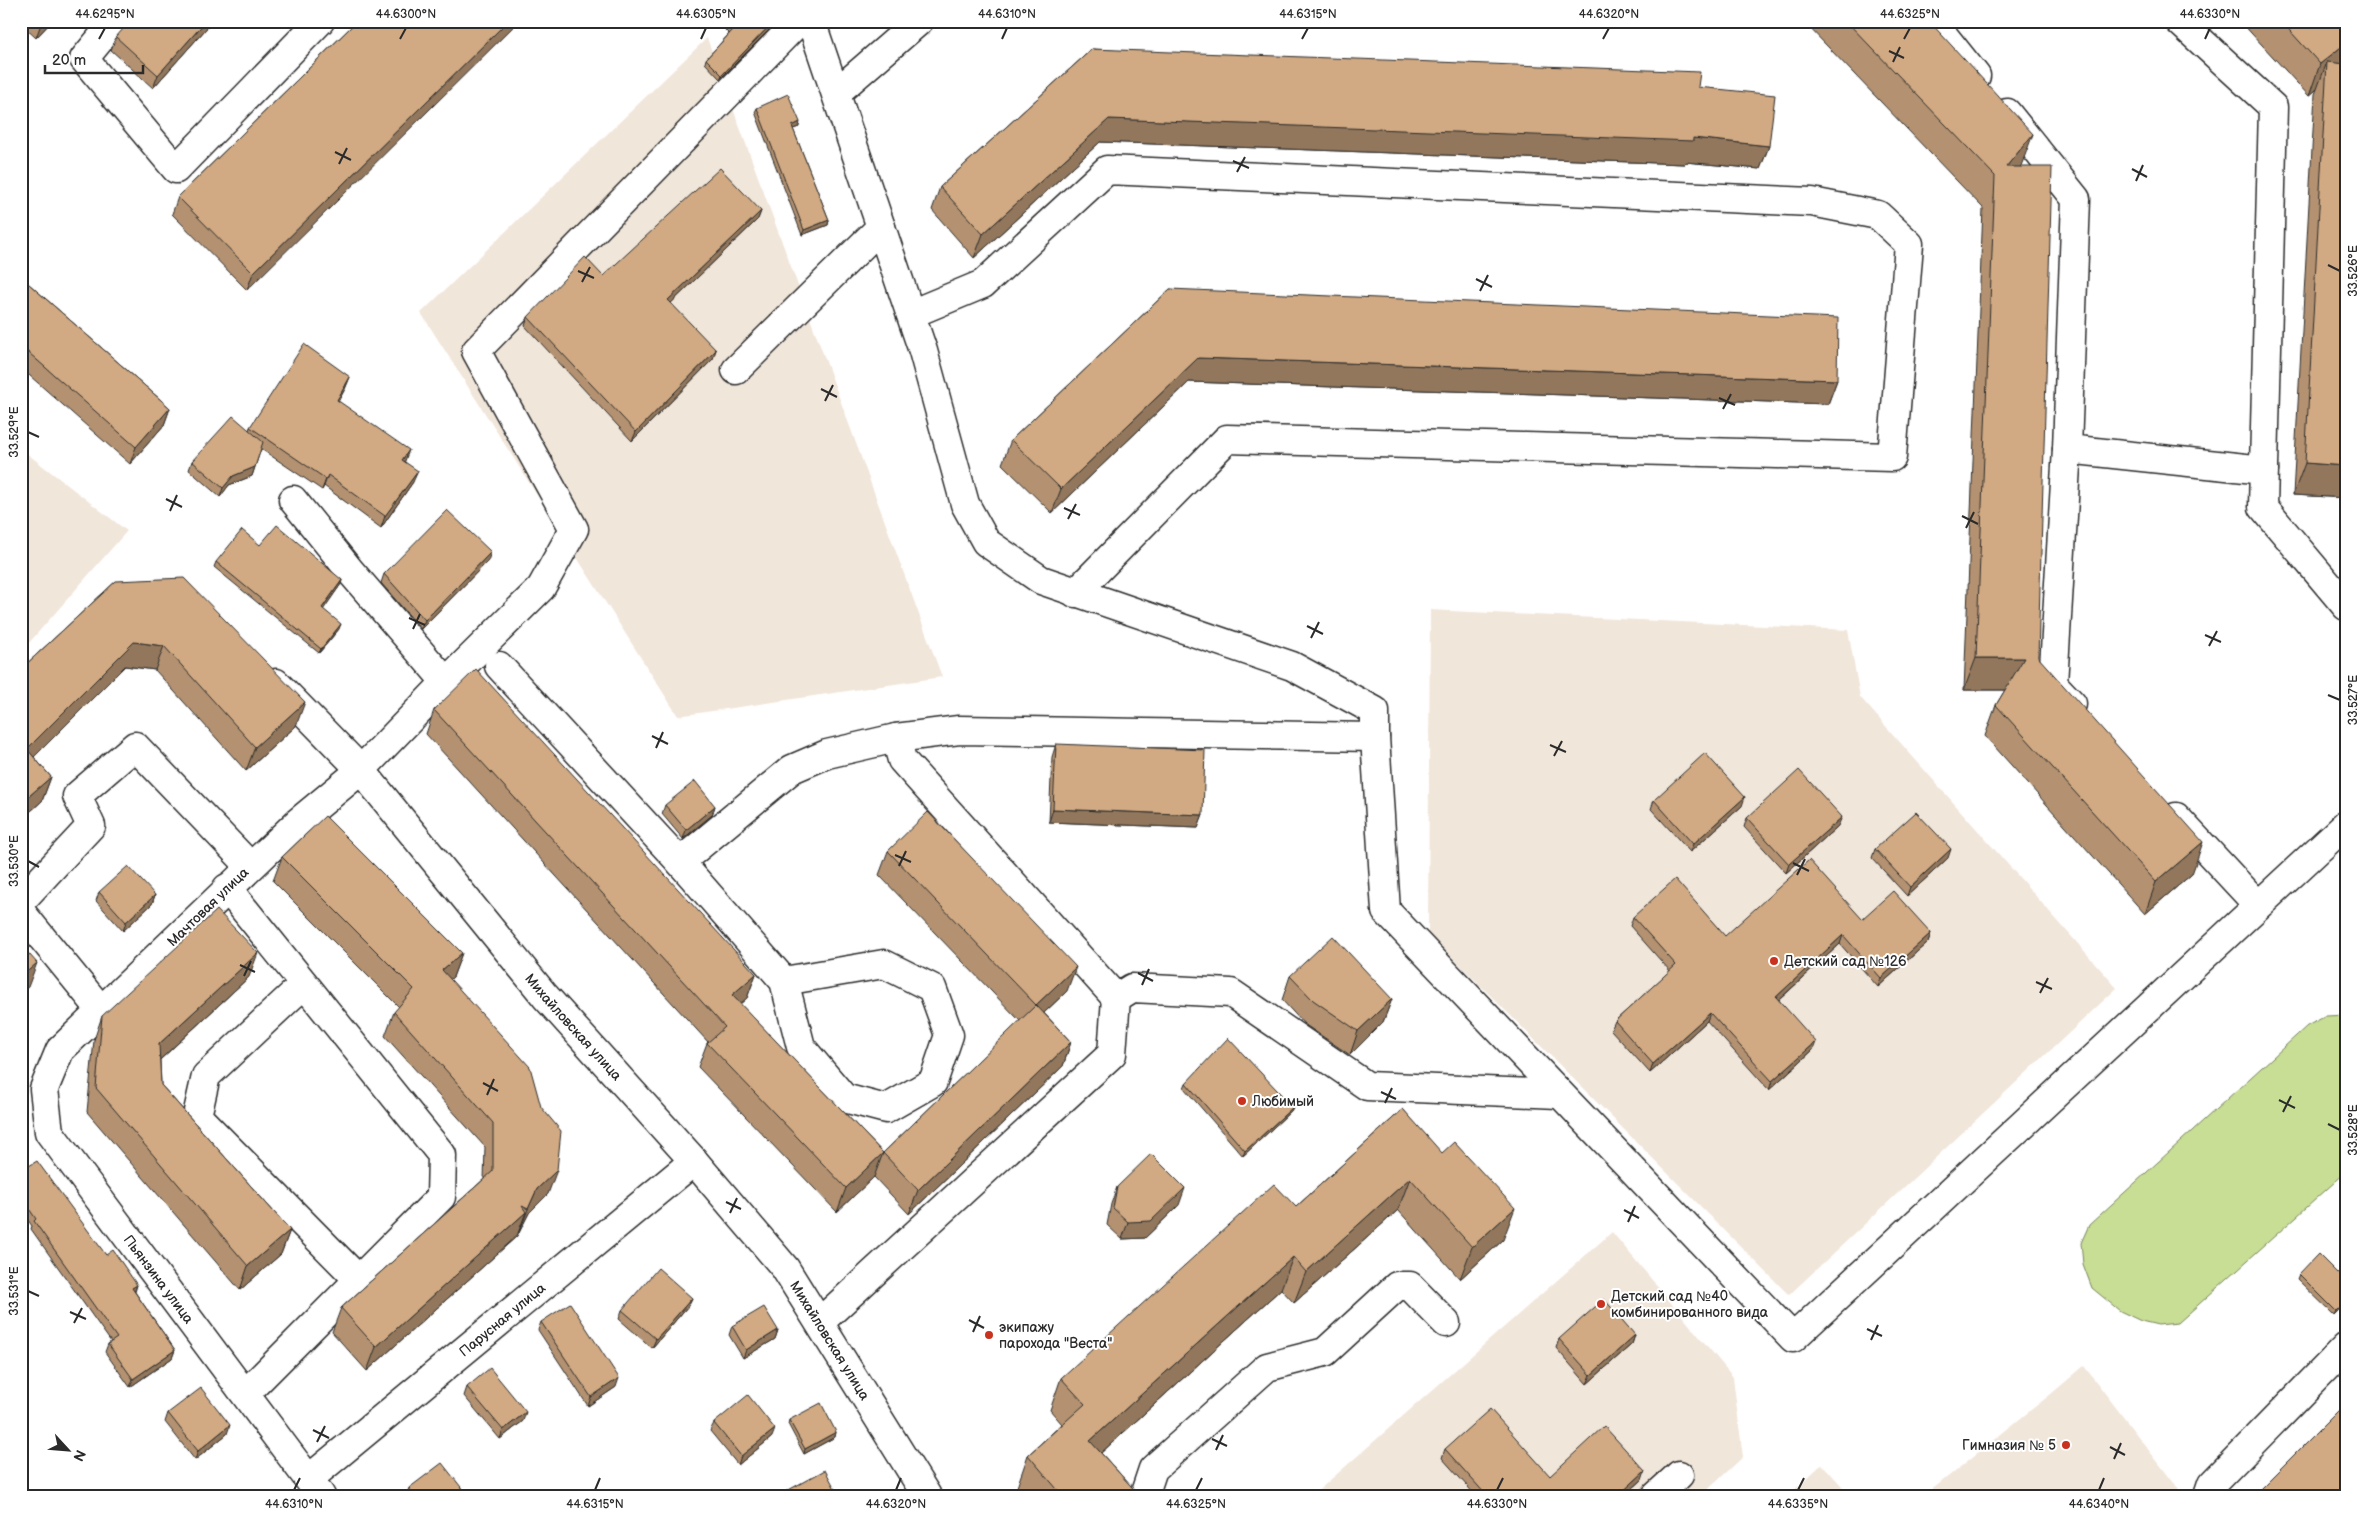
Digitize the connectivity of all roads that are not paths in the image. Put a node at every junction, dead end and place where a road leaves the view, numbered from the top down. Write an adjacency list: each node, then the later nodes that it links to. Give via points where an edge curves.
1 (115, 21): 2 (street, via 84,59 176,169)
2 (320, 21)
3 (799, 21): 19 (street, via 476,351 574,529 541,588)
4 (811, 21): 8 (street)
5 (919, 21): 8 (street)
6 (1932, 21): 12 (street, via 2076,198)
7 (2179, 21): 13 (street, via 2273,107)
8 (836, 93): 9 (street)
9 (881, 227): 10 (street); 11 (street)
10 (911, 314): 15 (street, via 965,504 986,542 1042,580); 15 (street, via 983,284 1107,170 1812,202 1878,214 1909,244 1892,457 1227,440)
11 (736, 370)
12 (2067, 449): 13 (street); 20 (street, via 2053,684)
13 (2264, 470): 16 (street, via 2263,507)
14 (293, 500): 19 (street)
15 (1075, 593): 21 (street, via 1292,666 1375,711)
16 (2346, 606)
17 (258, 666): 23 (street, Михайловская улица)
18 (498, 666): 26 (street)
19 (446, 682): 23 (street)
20 (2086, 720)
21 (1375, 737): 22 (street, via 959,730); 37 (street, via 1386,911)
22 (896, 738): 26 (street, via 828,754 792,769); 34 (street, via 902,760)
23 (361, 770): 27 (street, Мачтовая улица); 38 (street, Михайловская улица, via 544,996)
24 (2160, 799): 30 (street)
25 (2346, 824): 30 (street)
26 (680, 862): 32 (street)
27 (250, 866): 28 (street, Мачтовая улица); 29 (street, via 135,746 77,796 91,826)
28 (227, 888): 33 (street); 35 (street, Мачтовая улица)
29 (21, 900)
30 (2257, 904): 37 (street, via 1792,1338)
31 (21, 912): 35 (street)
32 (784, 981): 32 (street, via 801,1047 844,1098 886,1109 933,1082 949,1036 932,988 884,964)
33 (304, 984): 39 (street, via 442,1155 441,1197); 39 (street, via 206,1076 197,1116)
34 (1116, 998): 37 (street, via 1132,988 1231,993 1367,1086); 40 (street, via 1112,1054)
35 (101, 1010): 36 (street, Мачтовая улица)
36 (60, 1050): 43 (street, Пьянзина улица, via 44,1089 49,1132)
37 (1558, 1094)
38 (694, 1161): 40 (street, Михайловская улица, via 785,1268); 45 (street, Парусная улица)
39 (359, 1280): 43 (street)
40 (820, 1322): 46 (street, Михайловская улица)
41 (1446, 1323): 47 (street, via 1410,1286 1397,1286 1325,1352 1267,1367 1153,1469)
42 (2346, 1347): 49 (street, via 2212,1484)
43 (246, 1393): 45 (street, Пьянзина улица)
44 (1679, 1475): 48 (street)
45 (316, 1487)
46 (927, 1496)
47 (1144, 1496)
48 (1656, 1496)
49 (2208, 1496)

